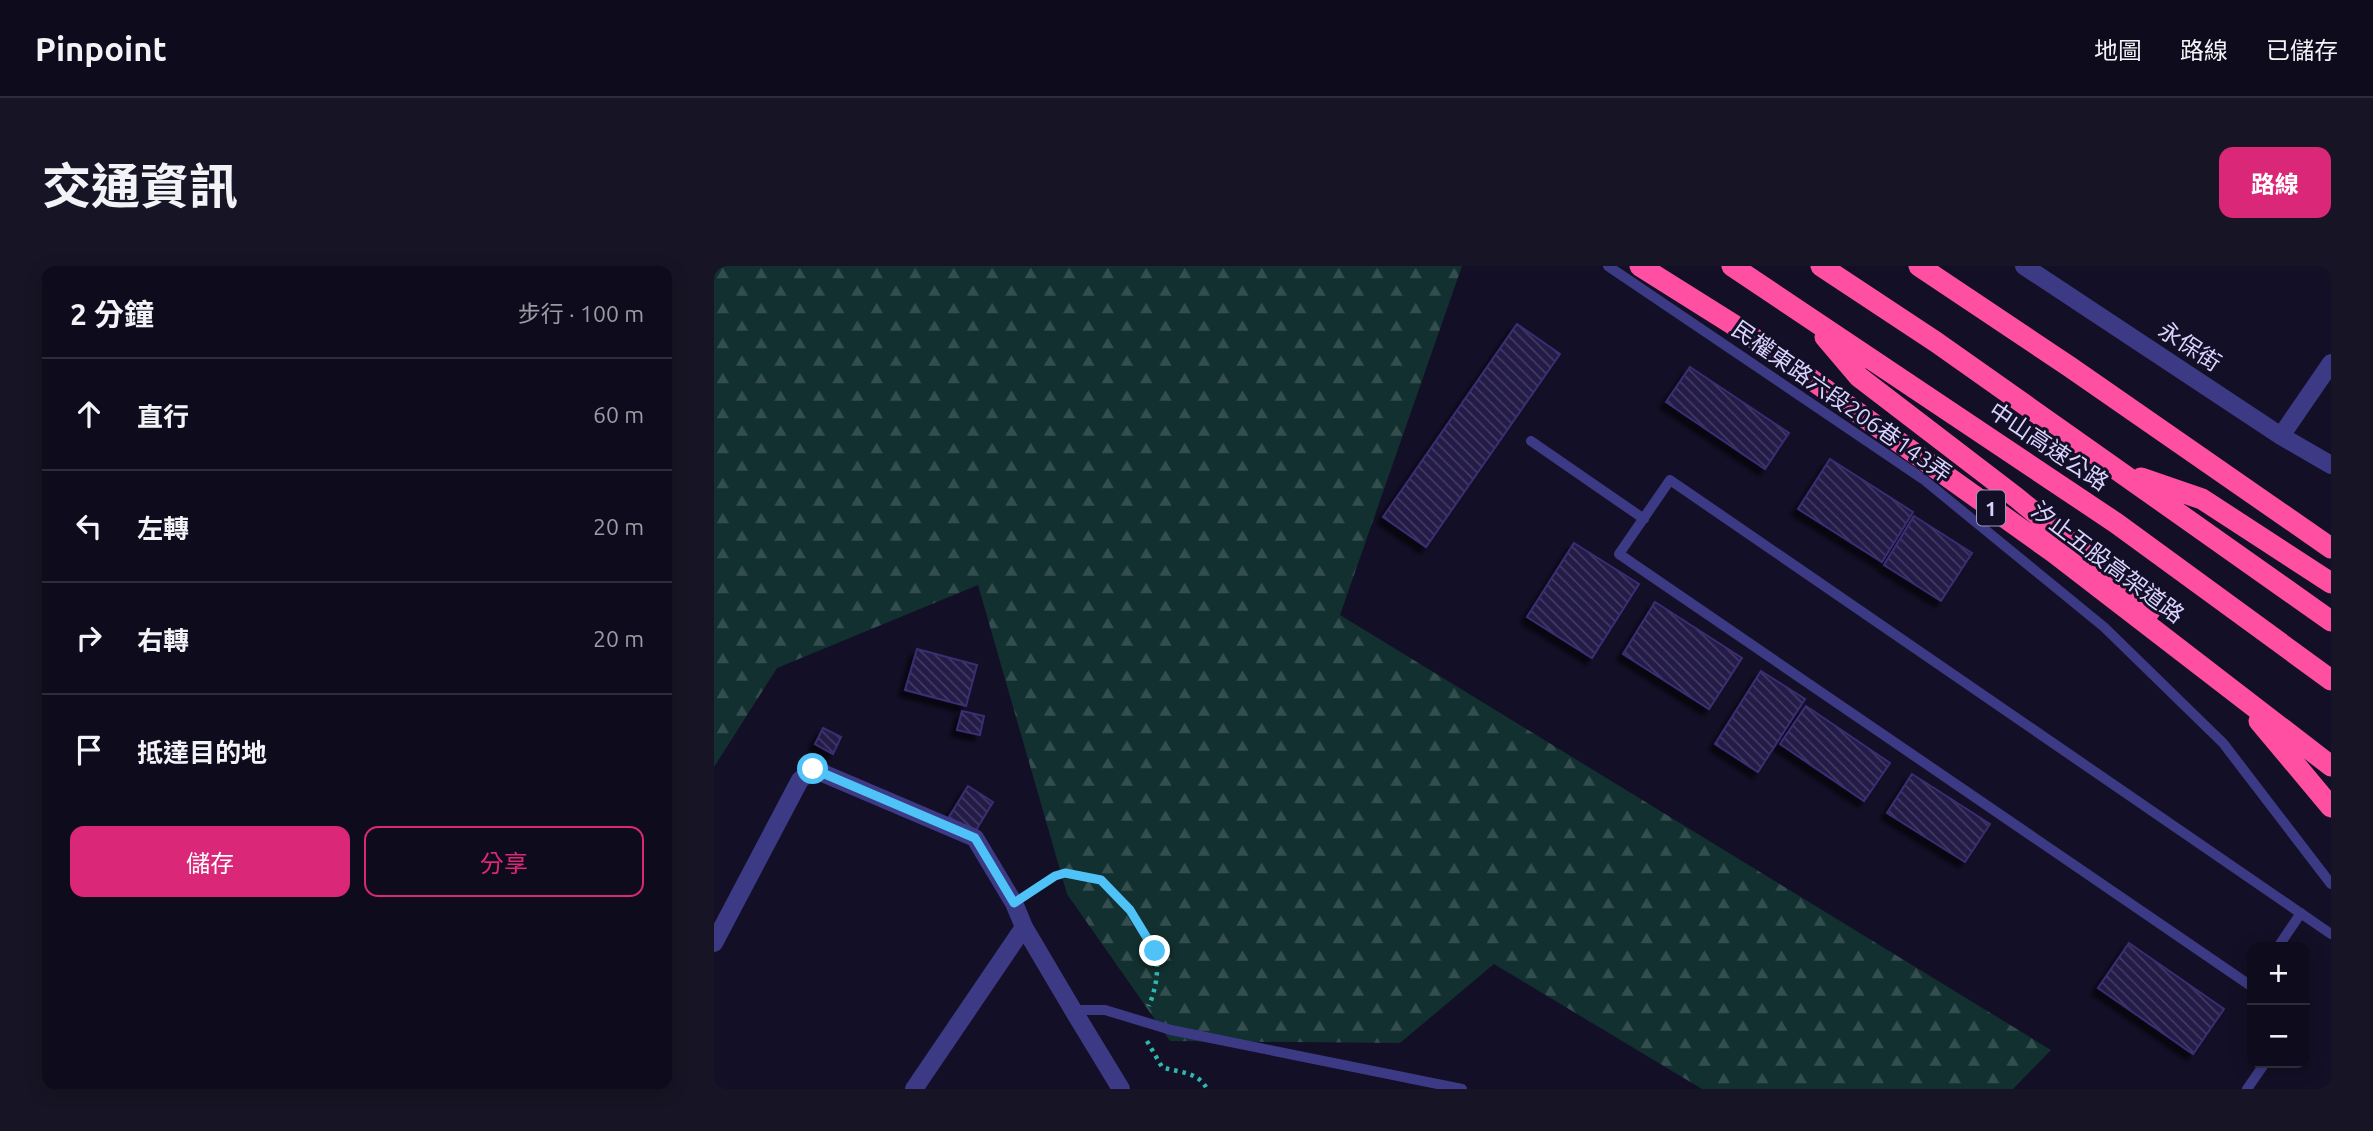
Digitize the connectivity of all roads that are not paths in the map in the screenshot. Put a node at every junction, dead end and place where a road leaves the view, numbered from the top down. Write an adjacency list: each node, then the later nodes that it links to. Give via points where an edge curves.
1 (1608, 266): 20 (lane, 民權東路六段206巷143弄, via 1923,479 2104,627 2223,743)
2 (1640, 266): 18 (highway, 汐止五股高架道路 / 1, via 1745,332 2053,552)
3 (1732, 266): 7 (highway, 中山高速公路)
4 (1821, 266): 12 (highway, 中山高速公路)
5 (1919, 266): 14 (highway)
6 (2024, 266): 9 (street, 永保街)
7 (1808, 316): 17 (highway, 中山高速公路, via 2116,523); 19 (highway, via 1859,377 2131,592 2249,710)
8 (2331, 363): 9 (street)
9 (2281, 436): 11 (street, 永保街)
10 (1531, 441): 13 (lane)
11 (2331, 465)
12 (2116, 468): 15 (highway, via 2202,499); 16 (highway, 中山高速公路)
13 (1644, 519): 21 (lane, via 1670,480); 26 (lane, via 1619,554)
14 (2331, 548)
15 (2331, 583)
16 (2331, 621)
17 (2331, 680)
18 (2331, 766)
19 (2331, 807)
20 (2331, 884)
21 (2301, 913): 23 (lane); 24 (lane)
22 (1024, 927): 25 (street, via 975,838 813,769 800,780); 27 (street); 29 (street)
23 (2331, 934)
24 (2281, 942)
25 (714, 943)
26 (2247, 983)
27 (1073, 1010): 30 (street); 31 (lane, via 1105,1010 1171,1030)
28 (2262, 1068): 32 (lane)
29 (914, 1089)
30 (1121, 1089)
31 (1462, 1089)
32 (2247, 1089)

